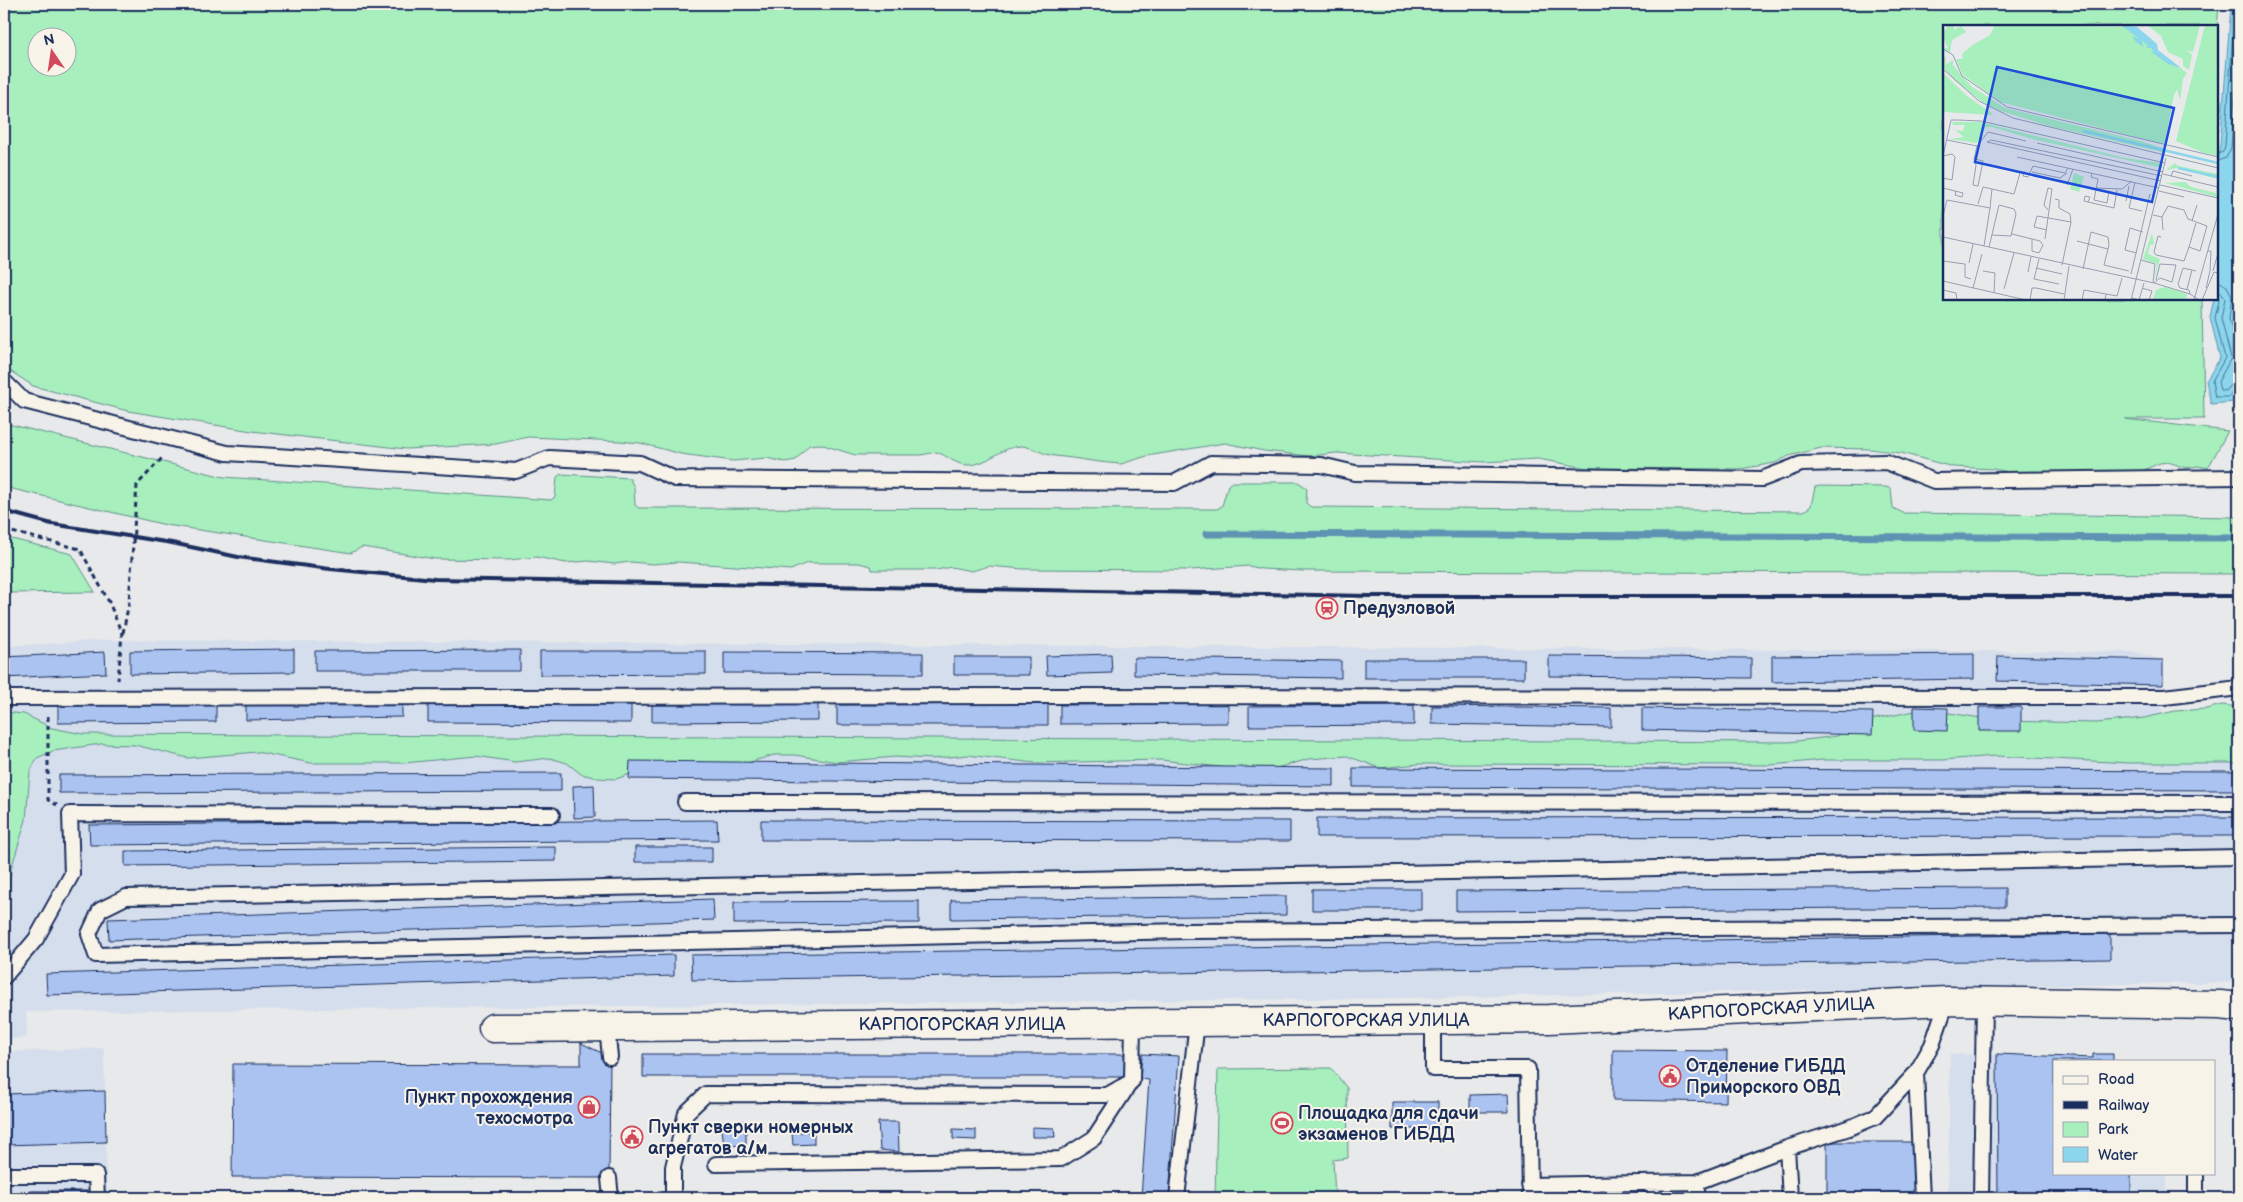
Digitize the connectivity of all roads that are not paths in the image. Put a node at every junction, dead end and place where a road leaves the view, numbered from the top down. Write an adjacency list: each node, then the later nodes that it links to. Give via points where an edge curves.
1 (4, 381): 2 (lane, via 24,401 227,454 516,471 549,458 640,463 676,479 1174,483 1211,463 1321,465 1355,473 1762,479 1801,464 1886,462 1934,481)
2 (2239, 477)
3 (2239, 688): 4 (lane, via 2164,697)
4 (4, 698)
5 (685, 802): 6 (lane)
6 (2239, 802)
7 (552, 815): 10 (lane, via 70,814 72,874 36,939)
8 (2239, 857): 9 (lane, via 126,897 100,910 88,934 96,955 1186,930)
9 (2239, 925)
10 (4, 976)
11 (1947, 1001): 12 (street, КАРПОГОРСКАЯ УЛИЦА); 14 (street, КАРПОГОРСКАЯ УЛИЦА, via 1549,1019); 20 (lane, via 1932,1045)
12 (1984, 1002): 13 (street, КАРПОГОРСКАЯ УЛИЦА); 40 (lane)
13 (2239, 1007)
14 (1433, 1020): 16 (street, КАРПОГОРСКАЯ УЛИЦА); 30 (lane, via 1434,1069 1528,1068)
15 (1133, 1022): 16 (street, КАРПОГОРСКАЯ УЛИЦА); 17 (street, КАРПОГОРСКАЯ УЛИЦА); 21 (lane)
16 (1197, 1022): 34 (lane)
17 (607, 1027): 18 (street, КАРПОГОРСКАЯ УЛИЦА); 19 (lane)
18 (493, 1028)
19 (610, 1057)
20 (1916, 1073): 22 (lane, via 1876,1117); 39 (lane)
21 (1132, 1081): 23 (lane, via 1094,1138 1060,1159); 33 (lane, via 1107,1094 706,1094 686,1113 674,1167)
22 (1787, 1148): 27 (lane); 38 (lane)
23 (716, 1164)
24 (2196, 1174): 41 (lane)
25 (4, 1175): 31 (lane, via 96,1175)
26 (609, 1178): 32 (lane)
27 (1697, 1182): 28 (lane); 37 (lane)
28 (1652, 1183): 29 (lane); 36 (lane)
29 (1593, 1184): 30 (lane); 35 (lane)
30 (1529, 1192)
31 (97, 1198)
32 (611, 1198)
33 (673, 1198)
34 (1177, 1198)
35 (1594, 1198)
36 (1653, 1198)
37 (1697, 1198)
38 (1790, 1198)
39 (1922, 1198)
40 (1981, 1198)
41 (2196, 1198)

